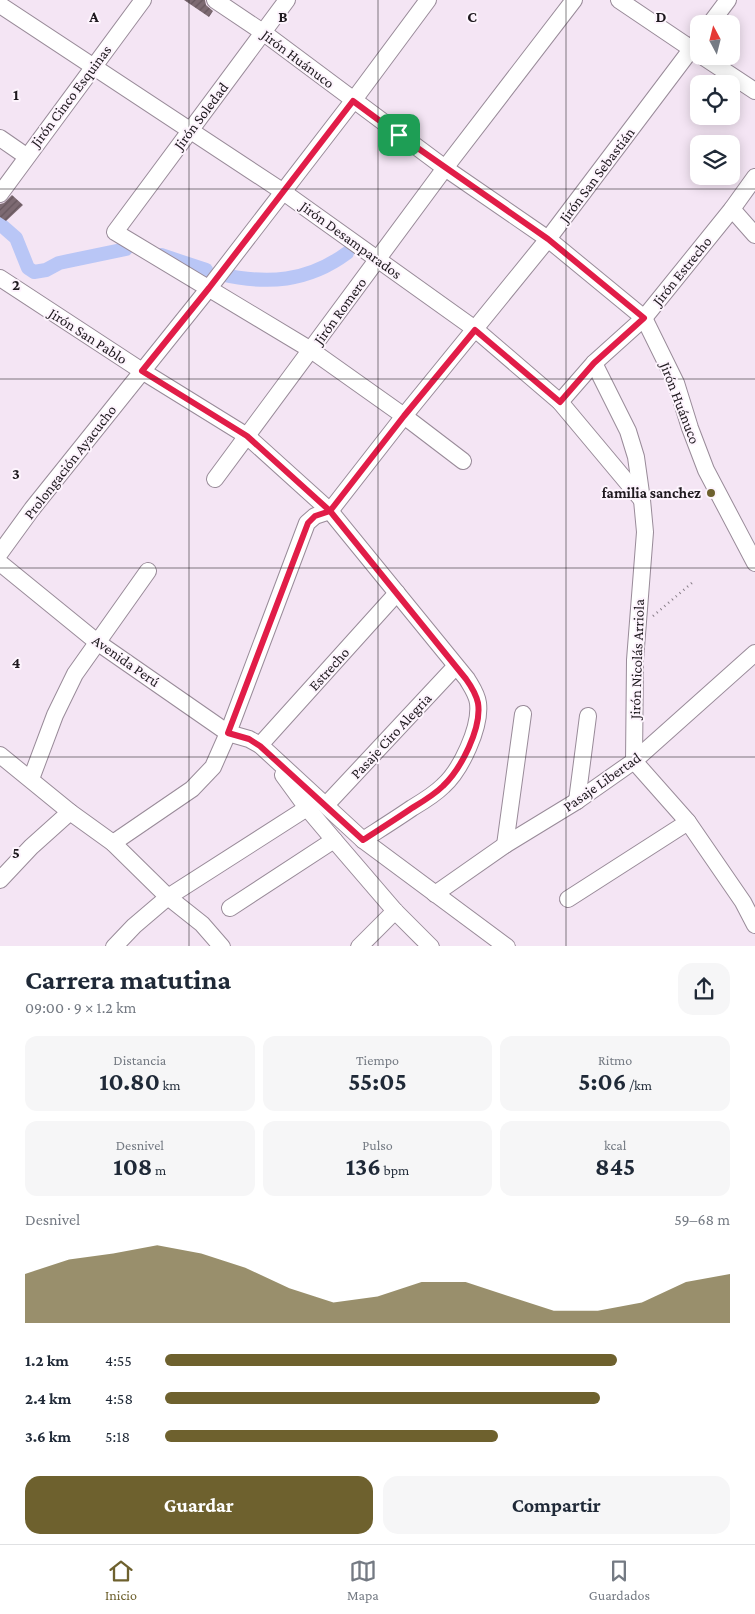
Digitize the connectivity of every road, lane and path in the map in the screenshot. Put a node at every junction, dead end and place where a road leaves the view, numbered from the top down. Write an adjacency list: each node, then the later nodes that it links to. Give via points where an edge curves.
1 (2, 0): 9 (street)
2 (143, 0): 14 (street, Jirón Cinco Esquinas)
3 (215, 0): 11 (street, Jirón Huánuco)
4 (287, 0): 11 (street, Jirón Soledad)
5 (428, 0): 17 (street, Prolongación Ayacucho)
6 (574, 0): 21 (street, Jirón Romero)
7 (619, 0): 12 (street)
8 (728, 0): 10 (street)
9 (0, 4): 14 (street, Jirón Desamparados)
10 (717, 15)
11 (264, 33): 17 (street, Jirón Huánuco); 18 (street, Jirón Soledad)
12 (690, 45)
13 (690, 60): 27 (street, Jirón San Sebastián)
14 (93, 65): 18 (street, Jirón Desamparados); 20 (street, Jirón Cinco Esquinas)
15 (719, 65): 16 (street)
16 (755, 91)
17 (353, 101): 21 (street, Jirón Huánuco); 23 (street, Prolongación Ayacucho)
18 (191, 130): 23 (street, Jirón Desamparados); 30 (street, Jirón Soledad, via 115,232)
19 (0, 138): 20 (street)
20 (26, 156): 24 (street, Jirón Cinco Esquinas)
21 (445, 168): 27 (street, Jirón Huánuco); 28 (street, Jirón Romero)
22 (755, 177): 25 (street, Jirón Estrecho)
23 (282, 191): 28 (street, Jirón Desamparados); 30 (street, Prolongación Ayacucho)
24 (0, 194)
25 (732, 208): 26 (street); 31 (street, Jirón Estrecho)
26 (755, 235)
27 (548, 239): 31 (street, Jirón Huánuco); 32 (street, Jirón San Sebastián)
28 (378, 259): 32 (street, Jirón Desamparados); 33 (street, Jirón Romero)
29 (0, 278): 35 (street, Jirón San Pablo)
30 (209, 288): 33 (street); 35 (street, Prolongación Ayacucho)
31 (644, 318): 34 (street, Jirón Estrecho); 45 (street, Jirón Huánuco, via 676,383 706,470)
32 (475, 330): 36 (street, Jirón Desamparados); 37 (street, Jirón San Sebastián)
33 (311, 350): 37 (street); 38 (street, Jirón Romero)
34 (594, 363): 36 (street, Jirón Estrecho); 41 (street, Jirón Nicolás Arriola, via 628,432 636,457)
35 (142, 371): 38 (street, Jirón San Pablo); 43 (street, Prolongación Ayacucho)
36 (560, 402): 41 (street, Jirón Desamparados)
37 (404, 416): 39 (street); 42 (street, Jirón San Sebastián)
38 (247, 436): 40 (street, Jirón Romero); 42 (street, Jirón San Pablo)
39 (464, 460)
40 (215, 479)
41 (642, 500): 49 (street, Jirón Nicolás Arriola, via 645,532)
42 (330, 511): 48 (street, Jirón San Pablo); 55 (street, Jirón San Sebastián, via 315,516 308,523)
43 (0, 553)
44 (0, 563): 50 (street, Avenida Perú)
45 (755, 563)
46 (148, 571): 50 (street)
47 (693, 582): 49 (path)
48 (397, 593): 52 (street, Jirón San Pablo); 56 (street, Estrecho)
49 (637, 630): 59 (street, Jirón Nicolás Arriola)
50 (97, 642): 55 (street, Avenida Perú); 60 (street, via 71,682 55,715)
51 (755, 653): 59 (street, Pasaje Libertad)
52 (455, 667): 62 (street, Pasaje Ciro Alegria); 67 (street, Jirón San Pablo, via 470,685 478,703 478,715 464,757 444,786)
53 (523, 714): 69 (street)
54 (588, 716): 61 (street)
55 (228, 733): 56 (street, Avenida Perú); 68 (street, Jirón San Sebastián, via 213,768 205,778)
56 (260, 746): 58 (street, Avenida Perú)
57 (0, 755): 60 (street)
58 (276, 759): 62 (street, Avenida Perú); 63 (street, via 279,770)
59 (634, 761): 61 (street, Pasaje Libertad); 65 (street)
60 (31, 779): 64 (street)
61 (577, 801): 69 (street, Pasaje Libertad)
62 (326, 805): 67 (street, Avenida Perú)
63 (307, 808): 66 (street); 72 (street)
64 (70, 812): 68 (street); 70 (street)
65 (688, 822): 73 (street); 76 (street)
66 (334, 840): 74 (street); 75 (street)
67 (363, 840): 71 (street, Avenida Perú)
68 (113, 843): 72 (street)
69 (505, 845): 71 (street, Pasaje Libertad)
70 (0, 880)
71 (435, 894): 81 (street, Avenida Perú)
72 (168, 896): 77 (street); 78 (street, via 202,924)
73 (568, 899)
74 (230, 908)
75 (395, 911): 79 (street); 80 (street)
76 (755, 925)
77 (114, 946)
78 (222, 946)
79 (359, 946)
80 (431, 946)
81 (507, 946)

